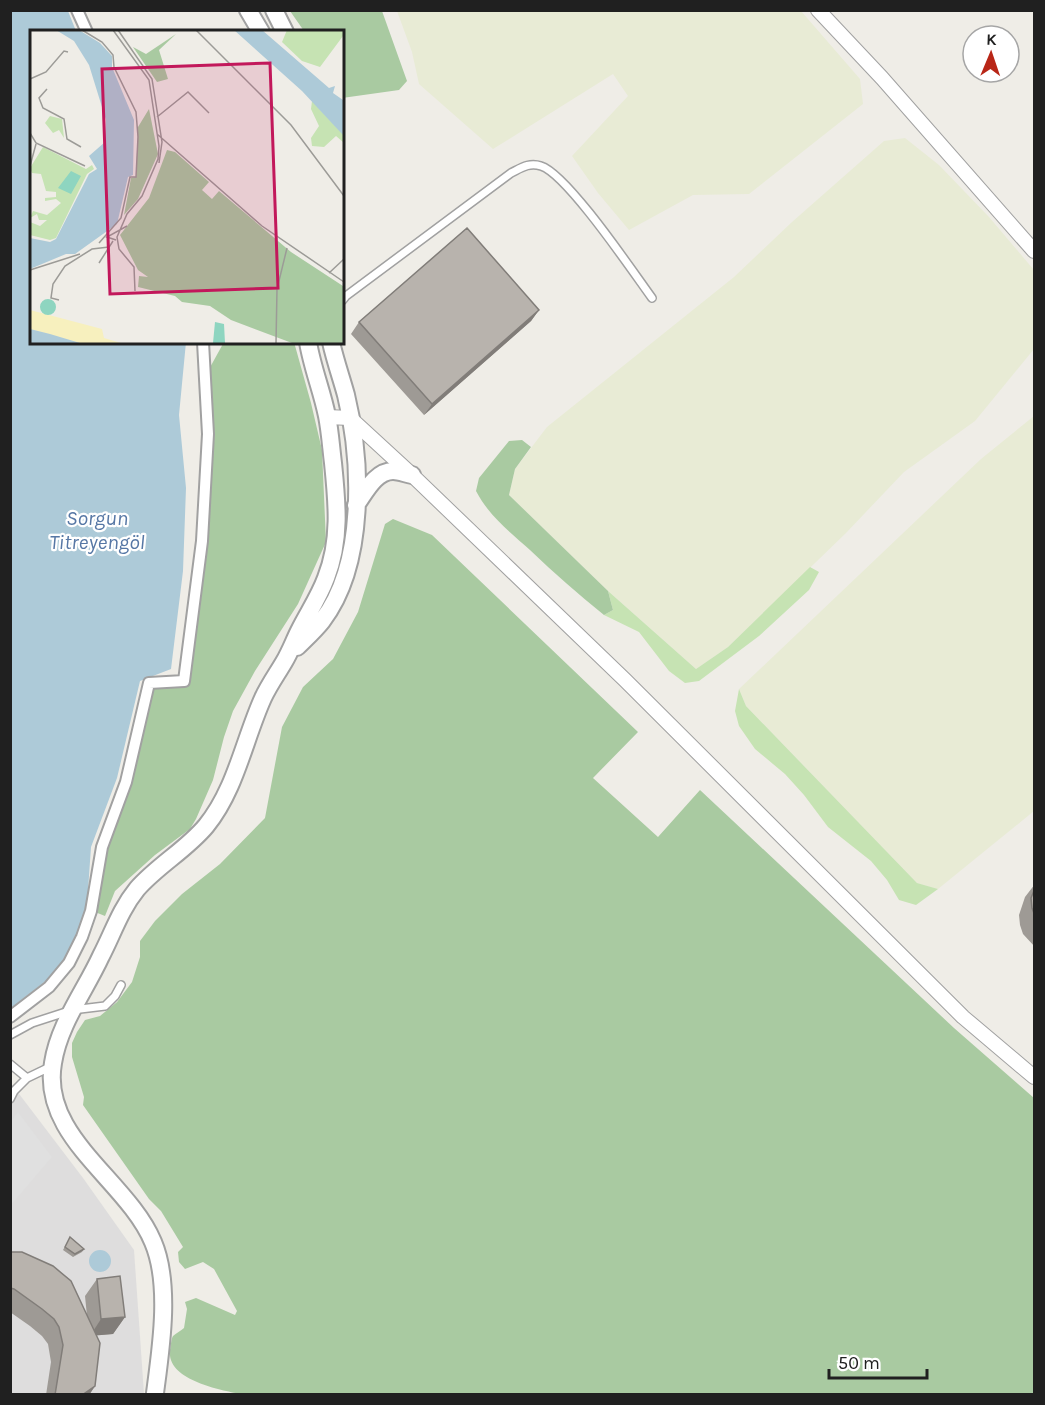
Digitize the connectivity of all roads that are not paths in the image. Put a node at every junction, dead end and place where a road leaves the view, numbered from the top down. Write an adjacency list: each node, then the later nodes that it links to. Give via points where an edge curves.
1 (77, 10): 5 (street)
2 (248, 10): 6 (street)
3 (274, 10): 7 (street)
4 (818, 10): 8 (street)
5 (86, 30)
6 (260, 30)
7 (284, 30)
8 (1035, 251)
9 (344, 298): 10 (lane, via 510,173 531,164 544,167 569,188)
10 (652, 298)
11 (202, 344): 21 (street, via 208,434 202,541 184,681 149,683 126,782 102,847 91,911 82,937 69,963 49,987)
12 (309, 344): 14 (street)
13 (332, 344): 15 (street)
14 (327, 417): 15 (street); 18 (street, via 337,497 334,554 327,578)
15 (350, 418): 16 (street); 17 (street)
16 (412, 475): 17 (street, via 392,471 380,475); 25 (street, via 625,680 963,1017)
17 (356, 506): 18 (street, via 353,548 334,600 323,620)
18 (284, 662): 20 (street, via 256,712 221,804 189,845 156,870 122,909)
19 (121, 985): 20 (lane, via 105,1006)
20 (72, 1011): 22 (lane, via 32,1023); 24 (street)
21 (10, 1017)
22 (10, 1035)
23 (10, 1064): 26 (lane)
24 (52, 1066): 26 (lane); 28 (street, via 55,1102 64,1125 136,1213 154,1245 163,1301)
25 (1035, 1077)
26 (27, 1078): 27 (lane)
27 (10, 1099)
28 (155, 1393)

